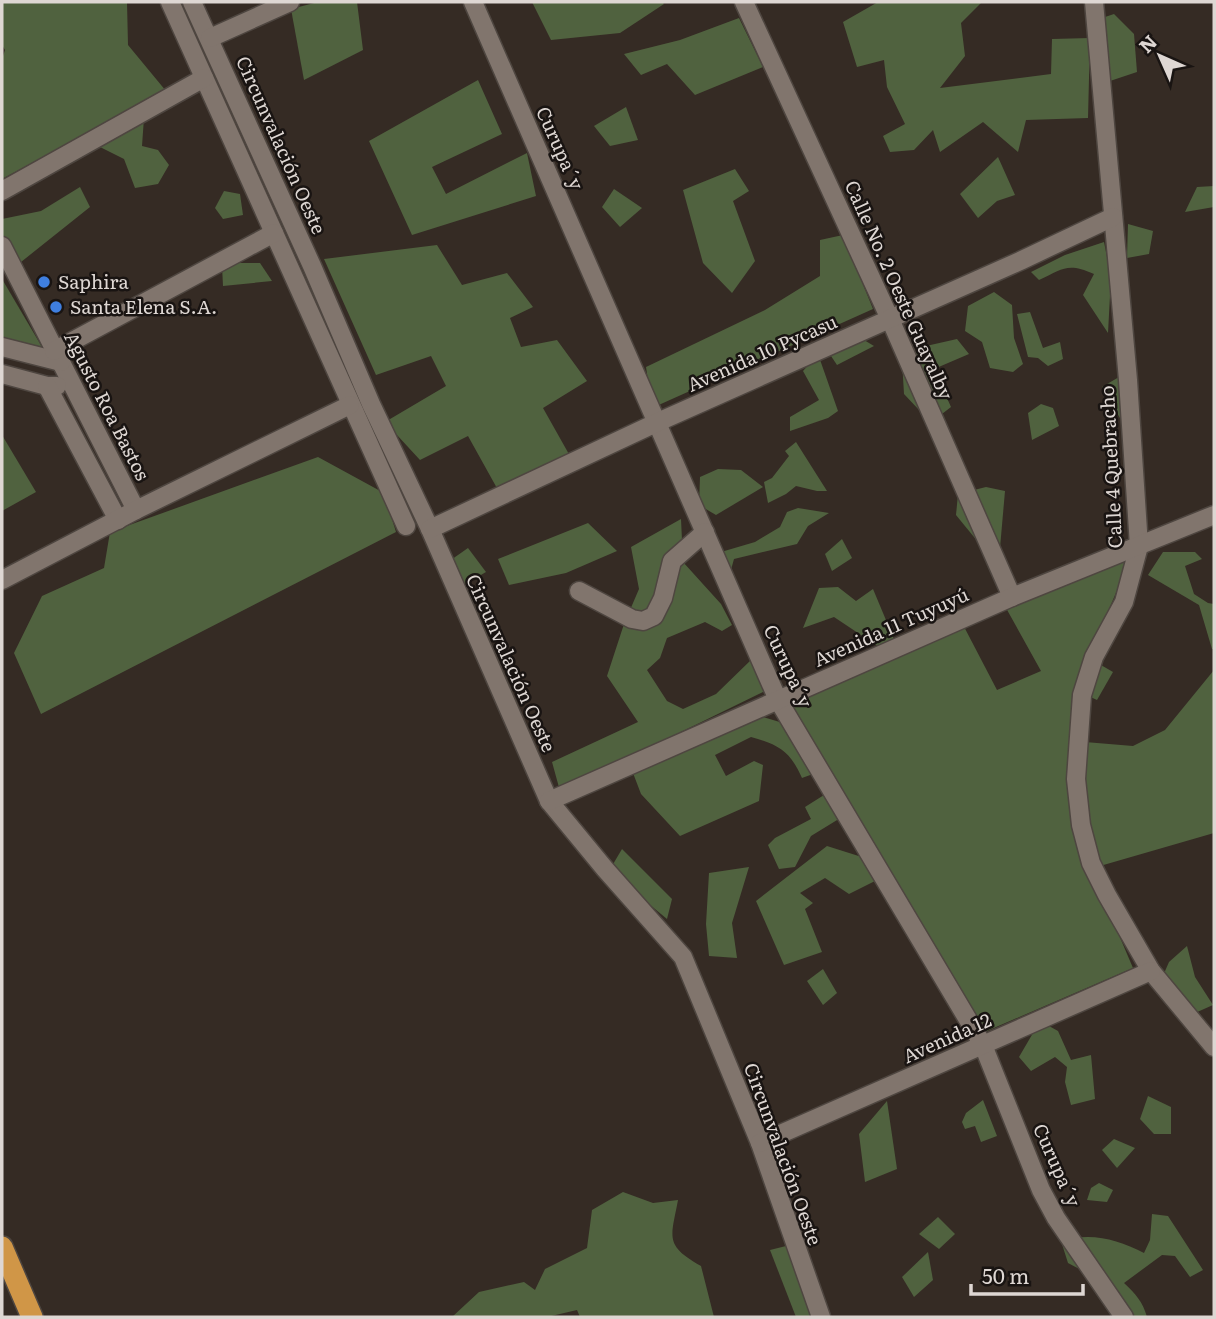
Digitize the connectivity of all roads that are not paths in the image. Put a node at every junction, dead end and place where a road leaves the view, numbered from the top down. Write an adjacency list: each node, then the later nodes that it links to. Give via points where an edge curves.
1 (170, 2): 8 (street)
2 (192, 2): 7 (street, Circunvalación Oeste)
3 (290, 2): 7 (street)
4 (473, 2): 20 (street, Curupa´y)
5 (744, 2): 13 (street, Calle No. 2 Oeste Guayalby)
6 (1094, 2): 10 (street, Calle 4 Quebracho)
7 (209, 38): 25 (street, Circunvalación Oeste)
8 (204, 78): 9 (street); 11 (street)
9 (2, 191)
10 (1113, 217): 13 (street, Avenida 10 Pycasu); 27 (street, Calle 4 Quebracho)
11 (274, 233): 15 (street); 19 (street)
12 (2, 246): 15 (street, Agusto Roa Bastos)
13 (890, 319): 20 (street, Avenida 10 Pycasu); 30 (street, Calle No. 2 Oeste Guayalby)
14 (2, 346): 15 (street)
15 (57, 357): 17 (street, Agusto Roa Bastos)
16 (2, 374): 18 (street)
17 (70, 381): 18 (street); 21 (street, Agusto Roa Bastos)
18 (47, 386): 23 (street)
19 (351, 405): 21 (street); 24 (street)
20 (658, 422): 25 (street, Avenida 10 Pycasu); 26 (street, Curupa´y)
21 (136, 510): 23 (street)
22 (1214, 515): 27 (street, Avenida 11 Tuyuyú)
23 (118, 520): 28 (street)
24 (406, 526)
25 (430, 529): 32 (street, Circunvalación Oeste)
26 (705, 532): 29 (street, via 673,561 654,616 632,619); 31 (street, Curupa´y)
27 (1139, 546): 30 (street, Avenida 11 Tuyuyú); 33 (street, Calle 4 Quebracho, via 1124,602 1094,657 1083,695 1076,779 1091,863)
28 (2, 580)
29 (579, 591)
30 (1012, 597): 31 (street, Avenida 11 Tuyuyú)
31 (778, 700): 32 (street, Avenida 11 Tuyuyú); 34 (street, Curupa´y)
32 (549, 802): 36 (street, Circunvalación Oeste, via 683,957)
33 (1151, 971): 34 (street, Avenida 12); 35 (street, Calle 4 Quebracho)
34 (983, 1045): 36 (street, Avenida 12); 40 (street, Curupa´y, via 1041,1190)
35 (1214, 1047)
36 (760, 1143): 39 (street, Circunvalación Oeste)
37 (2, 1247): 38 (highway)
38 (32, 1317)
39 (821, 1317)
40 (1124, 1317)

